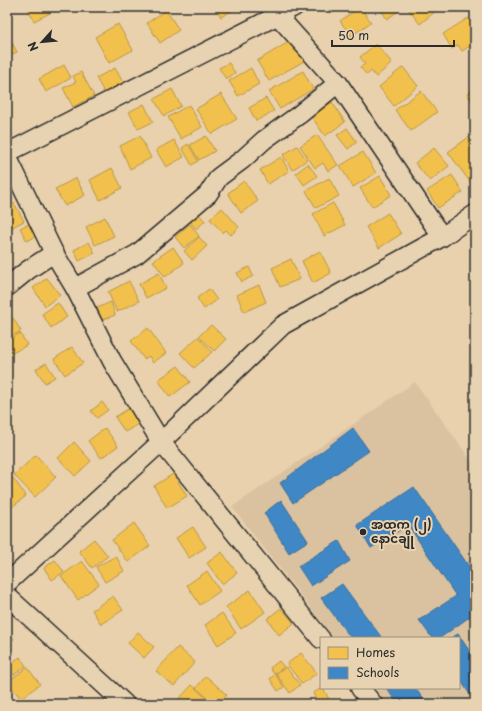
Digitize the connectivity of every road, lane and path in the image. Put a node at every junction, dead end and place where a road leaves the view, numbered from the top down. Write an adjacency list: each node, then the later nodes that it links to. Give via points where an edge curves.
1 (294, 7): 2 (street)
2 (275, 12): 3 (street); 4 (street)
3 (338, 83): 6 (street); 9 (street, via 219,176 208,194 137,254)
4 (7, 155): 7 (street)
5 (475, 214): 6 (street)
6 (442, 237): 10 (street, via 283,325)
7 (54, 253): 8 (street); 9 (street)
8 (7, 287)
9 (75, 288): 10 (street, via 112,360)
10 (161, 442): 11 (street); 13 (street)
11 (7, 583)
12 (7, 596): 15 (street)
13 (320, 638)
14 (361, 689): 16 (street)
15 (125, 704)
16 (373, 704)

